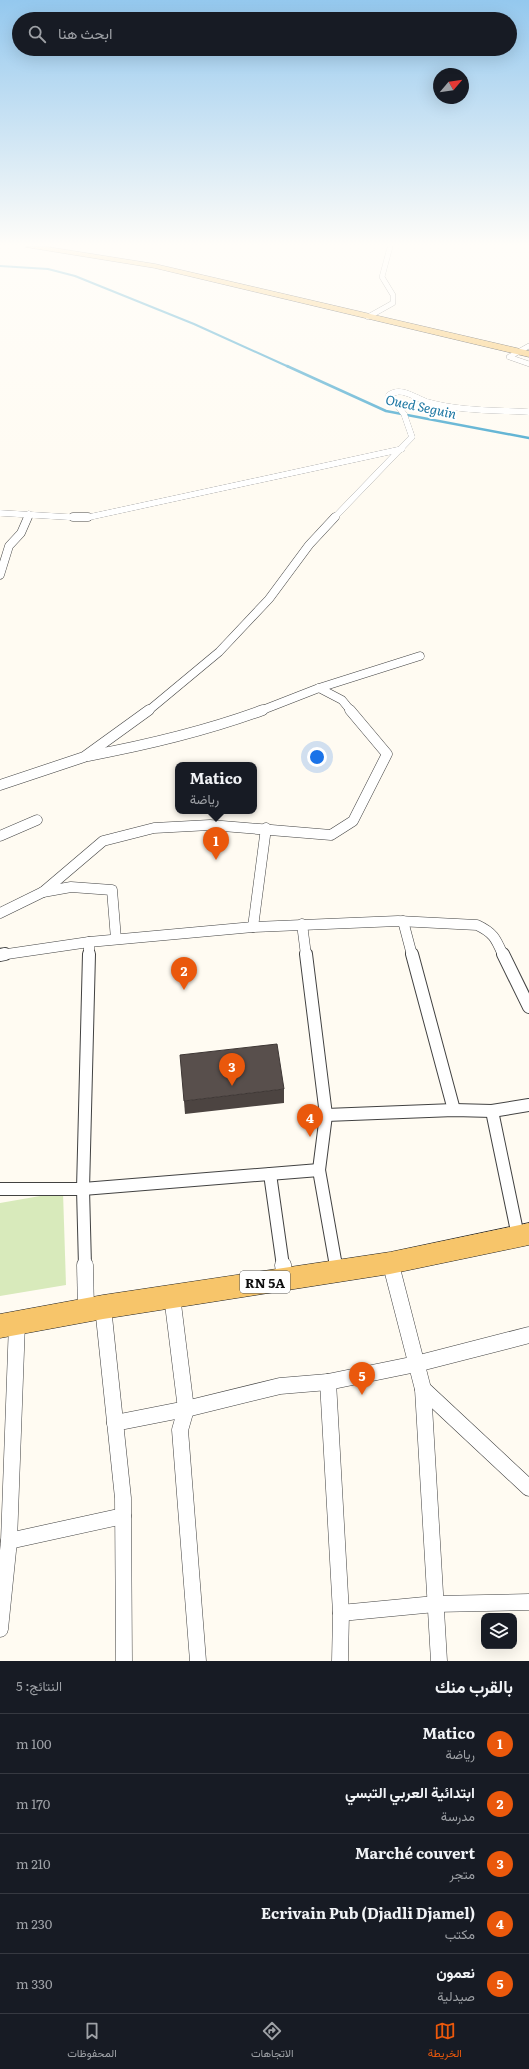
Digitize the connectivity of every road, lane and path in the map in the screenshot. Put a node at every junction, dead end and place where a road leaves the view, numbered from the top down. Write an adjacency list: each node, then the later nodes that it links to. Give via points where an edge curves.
1 (404, 325): 3 (main road)
2 (529, 346): 3 (street)
3 (520, 352): 4 (main road); 5 (street, via 509,357)
4 (529, 354)
5 (529, 364)
6 (529, 412): 7 (street, via 441,404 420,400 404,392 391,392 389,395 399,405 410,425 412,437)
7 (402, 449): 9 (street, via 85,518); 13 (street, via 309,545 269,599 219,652 165,698)
8 (0, 513): 9 (street)
9 (29, 514): 10 (street, via 21,533 9,546)
10 (0, 575)
11 (420, 656): 12 (street)
12 (319, 688): 13 (street, via 233,721 144,746); 16 (street, via 342,700 387,754 353,821 331,835)
13 (84, 757): 14 (street)
14 (0, 785)
15 (36, 820): 17 (street)
16 (266, 828): 18 (street, via 210,825 154,828 103,841); 22 (street)
17 (0, 836)
18 (43, 892): 19 (street); 23 (street, via 71,887 112,890)
19 (0, 913)
20 (403, 921): 21 (street); 26 (street, via 477,925 488,930 494,936); 28 (street)
21 (302, 924): 22 (street); 30 (street)
22 (253, 927): 23 (street)
23 (116, 939): 24 (street)
24 (89, 942): 25 (street); 34 (street)
25 (0, 955)
26 (529, 1007)
27 (529, 1106): 29 (street)
28 (454, 1110): 29 (street); 30 (street)
29 (492, 1111): 35 (street)
30 (326, 1115): 31 (street)
31 (319, 1170): 32 (street); 37 (street)
32 (270, 1174): 34 (street); 38 (street)
33 (0, 1189): 34 (street)
34 (83, 1189): 40 (street)
35 (524, 1235): 36 (main road, RN 5A)
36 (390, 1263): 37 (main road, RN 5A); 43 (street)
37 (337, 1270): 38 (main road, RN 5A)
38 (286, 1278): 39 (main road, RN 5A)
39 (172, 1296): 40 (main road, RN 5A); 46 (street)
40 (94, 1308): 41 (main road, RN 5A); 47 (street)
41 (8, 1325): 50 (street)
42 (529, 1335): 43 (street)
43 (416, 1364): 44 (street); 45 (street)
44 (328, 1382): 46 (street, via 280,1386); 53 (street)
45 (423, 1389): 48 (street); 52 (street)
46 (186, 1409): 47 (street); 56 (street, via 180,1430)
47 (115, 1423): 49 (street)
48 (529, 1488)
49 (123, 1516): 50 (street); 55 (street)
50 (9, 1541): 54 (street)
51 (529, 1602): 52 (street)
52 (435, 1604): 53 (street); 58 (street)
53 (341, 1613): 57 (street)
54 (0, 1629)
55 (124, 1661)
56 (198, 1661)
57 (340, 1661)
58 (439, 1661)

